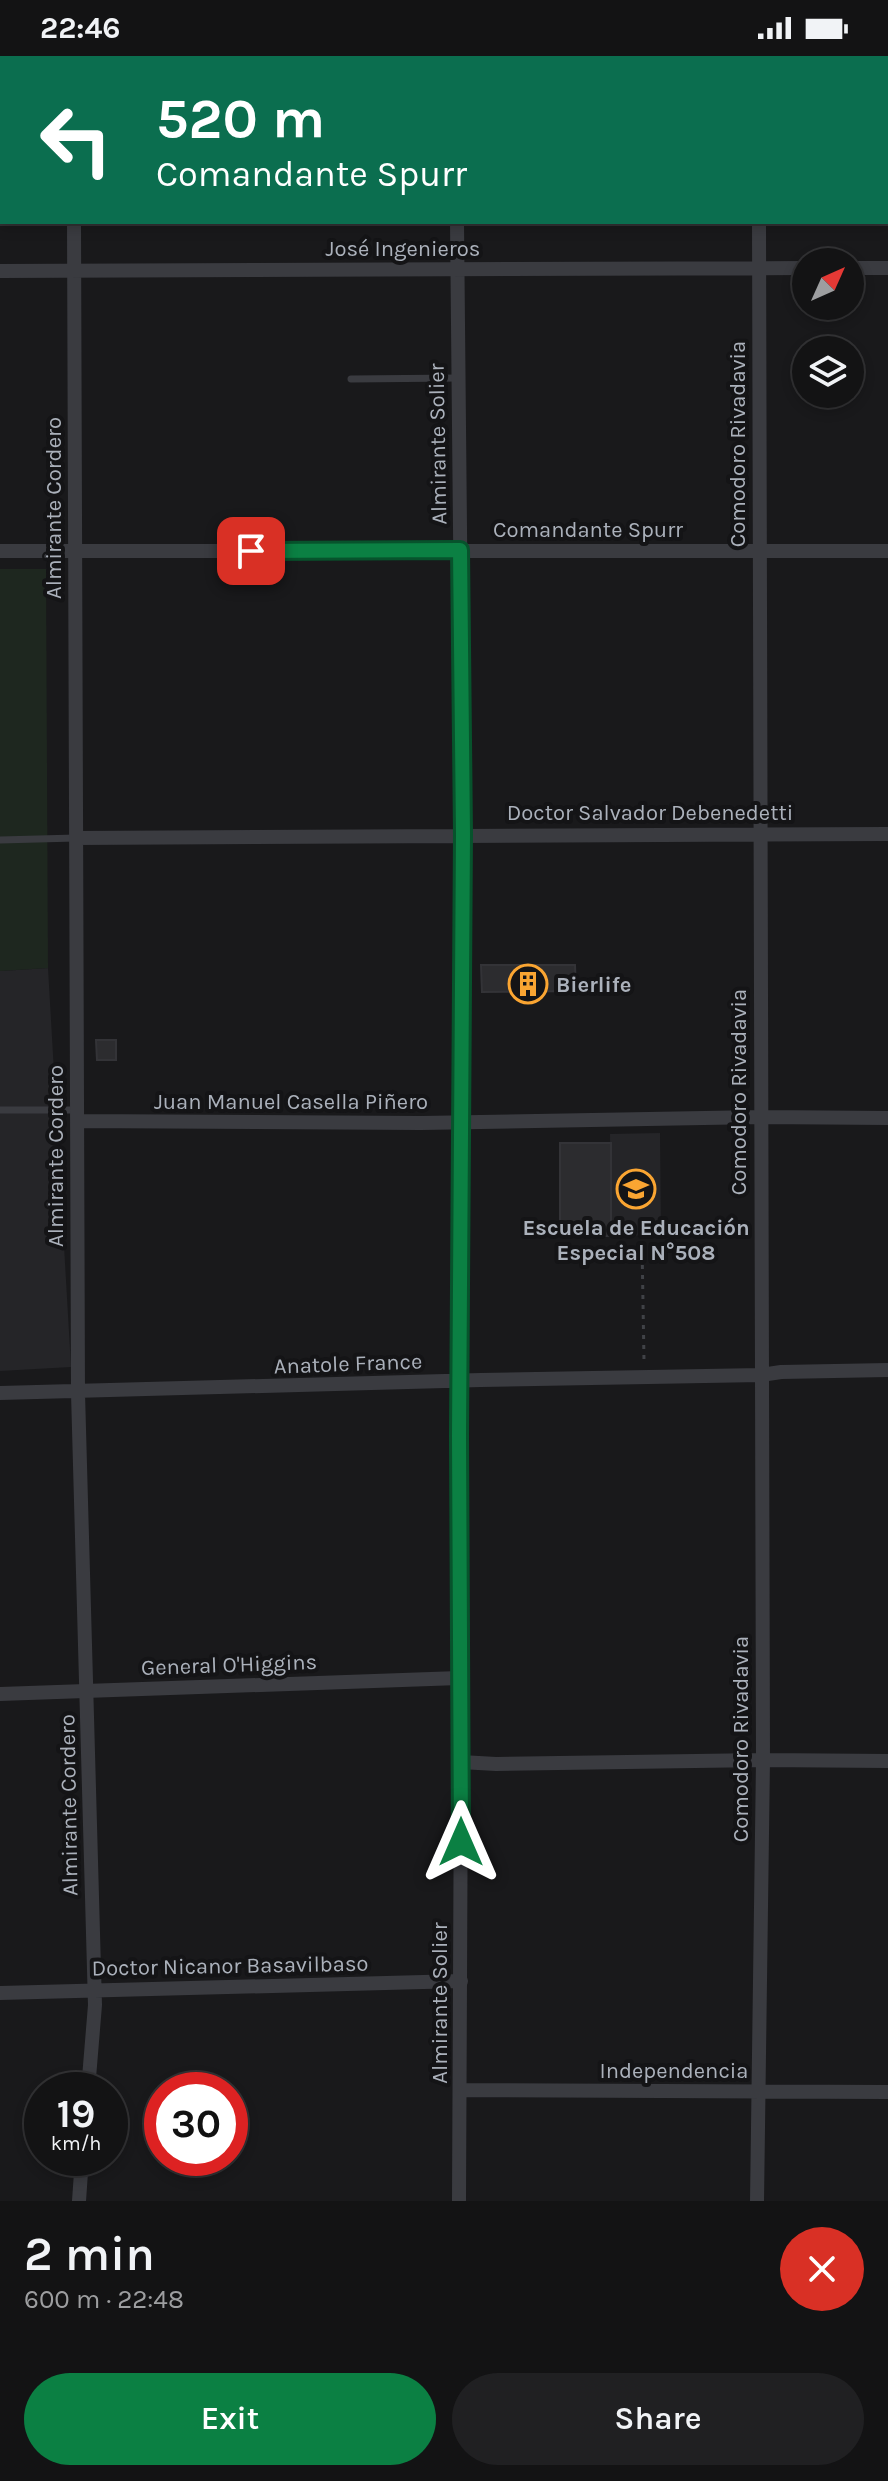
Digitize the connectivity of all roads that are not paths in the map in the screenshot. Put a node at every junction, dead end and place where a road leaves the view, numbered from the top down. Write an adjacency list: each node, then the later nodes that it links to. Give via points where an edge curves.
1 (74, 224): 10 (street, Almirante Cordero)
2 (457, 224): 8 (street, Almirante Solier)
3 (759, 224): 4 (street, Comodoro Rivadavia)
4 (759, 268): 5 (street, José Ingenieros); 8 (street, José Ingenieros); 16 (street, Comodoro Rivadavia)
5 (792, 268)
6 (864, 268): 7 (street)
7 (888, 268)
8 (457, 270): 10 (street, José Ingenieros); 11 (street, Almirante Solier)
9 (0, 271): 10 (street, José Ingenieros)
10 (75, 272): 15 (street, Almirante Cordero)
11 (459, 378): 12 (lane); 13 (street, Almirante Solier)
12 (351, 379)
13 (460, 550): 15 (street, Comandante Spurr); 16 (street, Comandante Spurr); 18 (street, Almirante Solier)
14 (0, 551): 15 (street, Comandante Spurr)
15 (74, 551): 21 (street, Almirante Cordero)
16 (760, 551): 17 (street, Comandante Spurr); 19 (street, Comodoro Rivadavia)
17 (888, 551)
18 (463, 834): 19 (street, Doctor Salvador Debenedetti); 21 (street, Doctor Salvador Debenedetti); 27 (street, Almirante Solier)
19 (760, 834): 20 (street, Doctor Salvador Debenedetti); 25 (street, Comodoro Rivadavia)
20 (888, 834)
21 (76, 838): 22 (lane); 24 (street, Almirante Cordero)
22 (0, 840)
23 (0, 1110): 24 (lane)
24 (77, 1116): 27 (street, Juan Manuel Casella Piñero); 32 (street, Almirante Cordero)
25 (760, 1117): 26 (street, Juan Manuel Casella Piñero); 27 (street, Juan Manuel Casella Piñero); 29 (street, Comodoro Rivadavia)
26 (888, 1118)
27 (462, 1122): 30 (street, Almirante Solier)
28 (888, 1370): 29 (street, Anatole France)
29 (761, 1375): 30 (street, Anatole France); 36 (street, Comodoro Rivadavia)
30 (459, 1381): 32 (street, Anatole France); 33 (street, Almirante Solier)
31 (0, 1393): 32 (street, Anatole France)
32 (78, 1393): 34 (street, Almirante Cordero)
33 (459, 1678): 34 (street, General O'Higgins); 38 (street, Almirante Solier)
34 (88, 1691): 35 (street, General O'Higgins); 40 (street, Almirante Cordero)
35 (0, 1694)
36 (763, 1760): 37 (street); 38 (street); 44 (street, Comodoro Rivadavia)
37 (888, 1761)
38 (461, 1762): 39 (street, Almirante Solier)
39 (461, 1981): 40 (street, Doctor Nicanor Basavilbaso); 43 (street, Almirante Solier)
40 (95, 1990): 41 (street, Doctor Nicanor Basavilbaso); 42 (street, Almirante Cordero)
41 (0, 1993)
42 (89, 2072)
43 (460, 2090): 44 (street, Independencia); 48 (street, Almirante Solier)
44 (759, 2092): 45 (street, Independencia); 49 (street, Comodoro Rivadavia)
45 (888, 2092)
46 (81, 2176): 47 (street)
47 (79, 2201)
48 (459, 2201)
49 (757, 2201)

